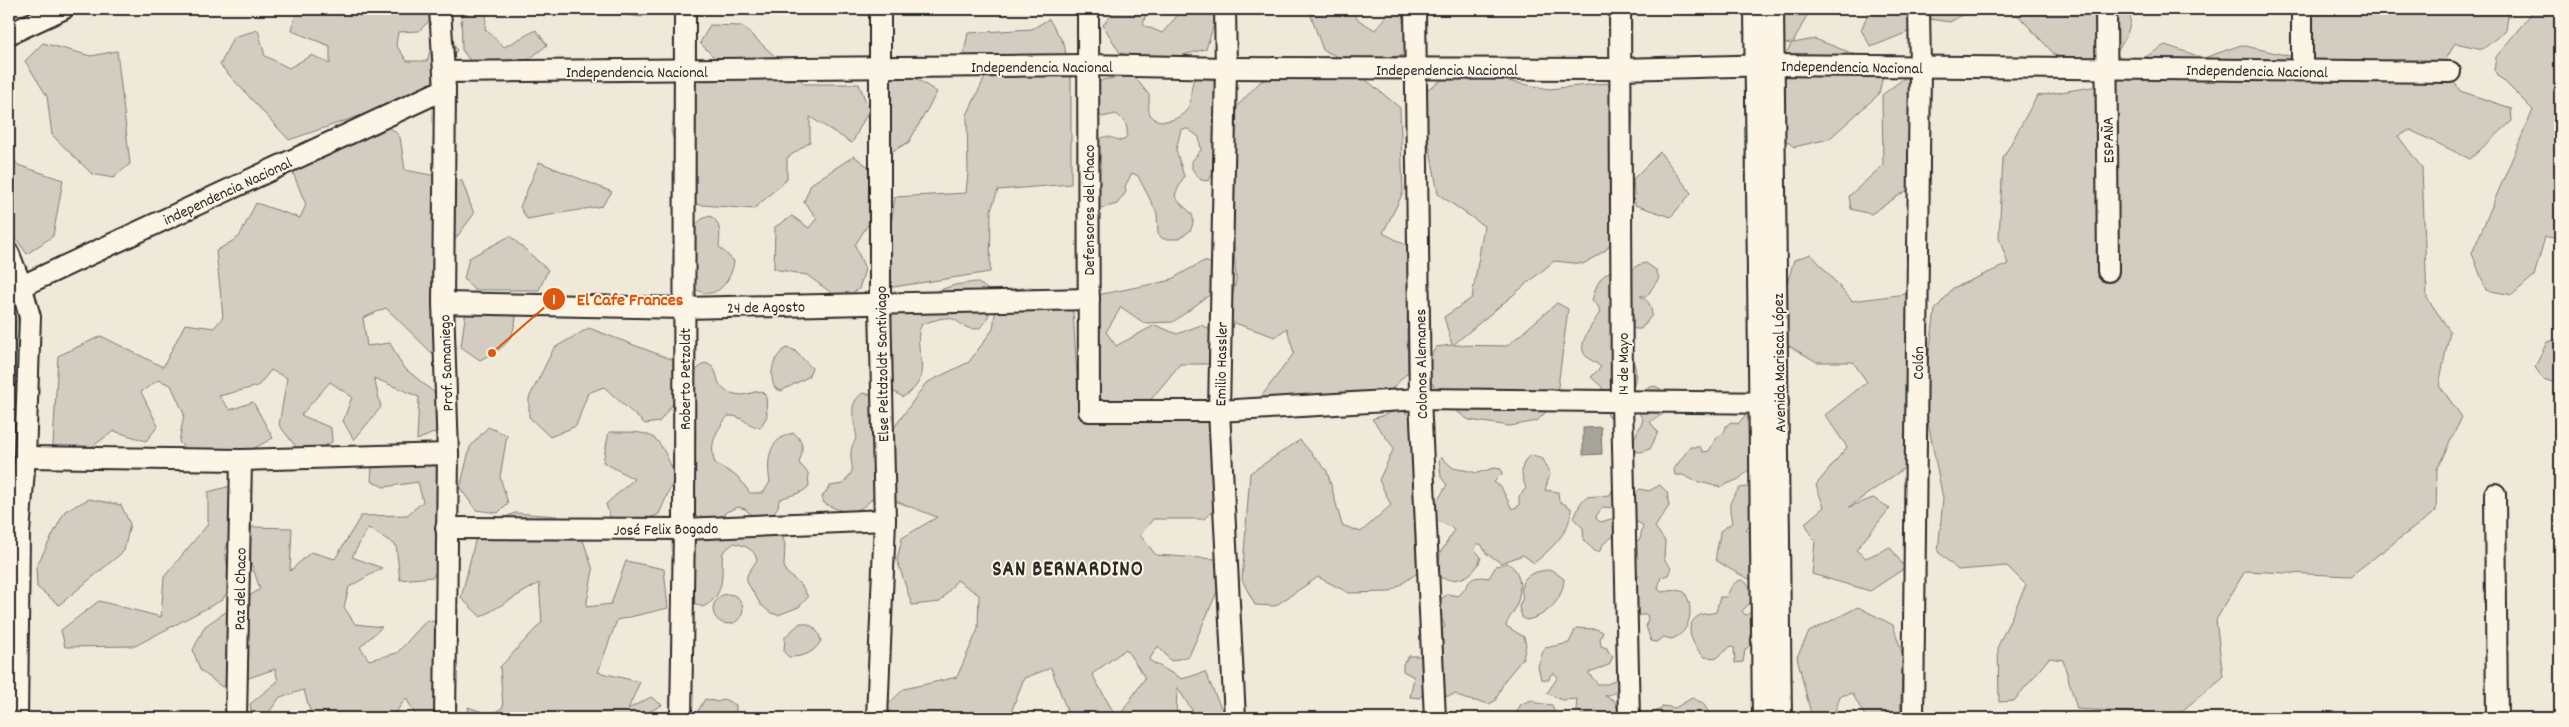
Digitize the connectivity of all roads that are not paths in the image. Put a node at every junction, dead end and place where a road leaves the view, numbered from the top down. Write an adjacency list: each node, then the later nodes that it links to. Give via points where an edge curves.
1 (63, 9): 14 (street)
2 (440, 9): 26 (street, Prof. Samaniego)
3 (685, 9): 24 (street, Roberto Petzoldt)
4 (880, 9): 18 (street, Else Peltdzoldt Santiviago)
5 (1088, 9): 15 (street, Defensores del Chaco)
6 (1225, 9): 19 (street, Emilio Hassler)
7 (1416, 9): 20 (street, Colonos Alemanes)
8 (1620, 9): 22 (street, 14 de Mayo)
9 (1755, 9): 16 (street, Avenida Mariscal López)
10 (1773, 9): 16 (street, Avenida Mariscal López)
11 (1919, 9): 17 (street, Colón)
12 (2106, 9): 21 (street, ESPAÑA)
13 (2302, 9): 23 (street)
14 (9, 34)
15 (1088, 64): 18 (street, Independencia Nacional); 19 (street, Independencia Nacional); 30 (street, Defensores del Chaco)
16 (1765, 65): 17 (street, Independencia Nacional); 22 (street, Independencia Nacional); 36 (street, Avenida Mariscal López)
17 (1920, 67): 21 (street, Independencia Nacional); 56 (street, Colón)
18 (880, 68): 24 (street, Independencia Nacional); 32 (street, Else Peltdzoldt Santiviago)
19 (1226, 68): 20 (street, Independencia Nacional); 37 (street, Emilio Hassler)
20 (1415, 68): 22 (street, Independencia Nacional); 34 (street, Colonos Alemanes)
21 (2106, 68): 23 (street, Independencia Nacional); 28 (street, ESPAÑA)
22 (1620, 69): 35 (street, 14 de Mayo)
23 (2302, 70): 25 (street, Independencia Nacional)
24 (685, 71): 26 (street, Independencia Nacional); 33 (street, Roberto Petzoldt)
25 (2450, 72)
26 (445, 80): 29 (street, independencia Nacional); 31 (street, Prof. Samaniego)
27 (9, 254): 29 (street)
28 (2108, 271)
29 (15, 288): 39 (street, via 30,317)
30 (1089, 299): 32 (street, 24 de Agosto); 37 (street, Defensores del Chaco, via 1089,411)
31 (443, 303): 33 (street, 24 de Agosto); 38 (street, Prof. Samaniego)
32 (880, 304): 33 (street, 24 de Agosto); 42 (street, Else Peltdzoldt Santiviago)
33 (684, 308): 44 (street, Roberto Petzoldt)
34 (1420, 400): 35 (street); 37 (street); 52 (street, Colonos Alemanes)
35 (1622, 401): 36 (street); 53 (street, 14 de Mayo)
36 (1769, 402): 54 (street, Avenida Mariscal López); 55 (street, Avenida Mariscal López)
37 (1219, 411): 51 (street, Emilio Hassler)
38 (448, 454): 40 (street); 43 (street, Prof. Samaniego)
39 (25, 457): 40 (street); 45 (street)
40 (241, 460): 47 (street, Paz del Chaco)
41 (2495, 494): 57 (street)
42 (885, 520): 44 (street, José Felix Bogado); 50 (street, Else Peltdzoldt Santiviago)
43 (446, 528): 44 (street, José Felix Bogado); 48 (street, Prof. Samaniego)
44 (684, 529): 49 (street, Roberto Petzoldt)
45 (14, 536): 46 (street)
46 (17, 718)
47 (236, 718)
48 (445, 718)
49 (681, 718)
50 (877, 718)
51 (1235, 718)
52 (1436, 718)
53 (1629, 718)
54 (1763, 718)
55 (1781, 718)
56 (1913, 718)
57 (2497, 718)

